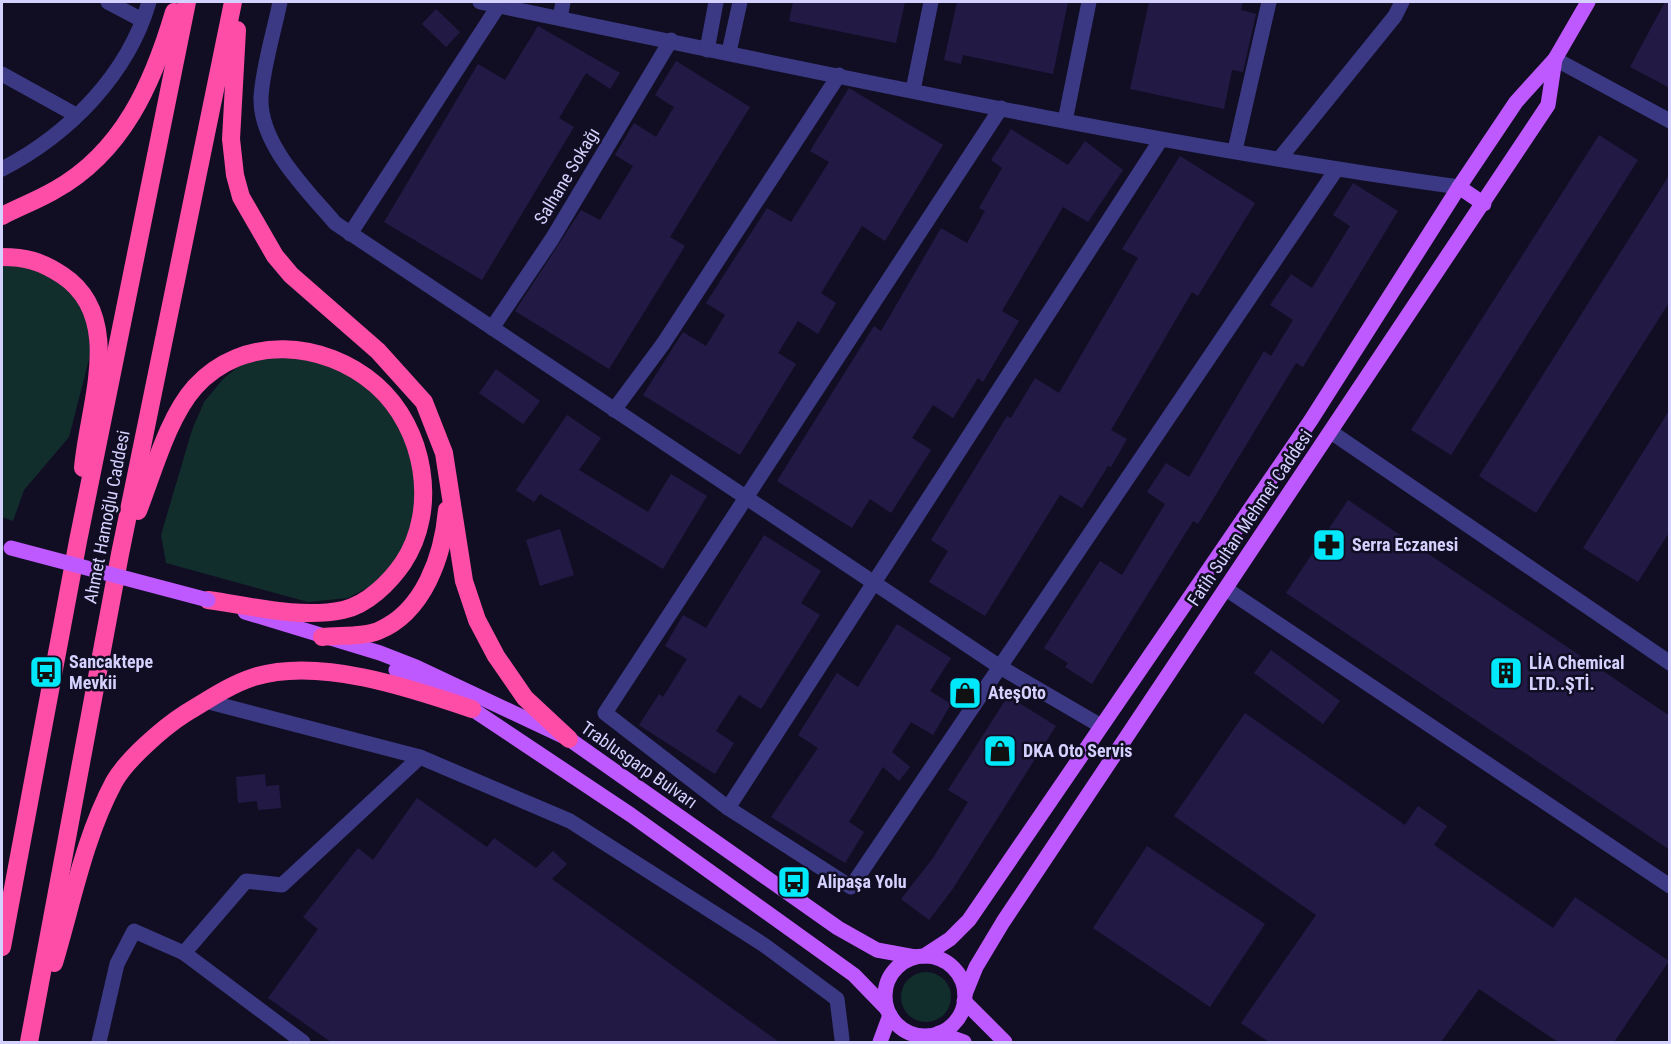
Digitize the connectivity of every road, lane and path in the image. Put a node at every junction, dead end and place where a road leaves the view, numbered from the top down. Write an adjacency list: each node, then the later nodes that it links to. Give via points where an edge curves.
1 (108, 2): 19 (street)
2 (149, 2): 19 (street)
3 (177, 2): 38 (highway, via 146,91 124,128 80,174)
4 (187, 2): 47 (highway, Ahmet Hamoğlu Caddesi)
5 (233, 2): 49 (highway, Ahmet Hamoğlu Caddesi)
6 (239, 2): 45 (highway, via 231,139 241,197 274,256 378,351 424,402 438,433)
7 (280, 2): 39 (street, via 261,98 265,123 282,160 335,223)
8 (480, 2): 17 (street)
9 (563, 2): 18 (street)
10 (716, 2): 21 (street)
11 (740, 2): 22 (street)
12 (931, 2): 26 (street)
13 (1089, 2): 29 (street)
14 (1269, 2): 32 (street)
15 (1402, 2): 33 (street, via 1395,16)
16 (1588, 2): 23 (main road, Fatih Sultan Mehmet Caddesi)
17 (499, 5): 18 (street); 39 (street)
18 (560, 18): 20 (street)
19 (142, 20): 28 (street, via 122,62)
20 (671, 40): 21 (street); 41 (street, Salhane Sokağı, via 552,239)
21 (707, 50): 22 (street)
22 (729, 52): 25 (street)
23 (1555, 59): 30 (street); 36 (main road, Fatih Sultan Mehmet Caddesi, via 1516,102); 37 (main road, Fatih Sultan Mehmet Caddesi, via 1548,105)
24 (2, 74): 28 (street)
25 (839, 75): 26 (street); 42 (street, via 663,344)
26 (913, 90): 27 (street)
27 (1001, 108): 29 (street); 46 (street)
28 (76, 115): 34 (street, via 54,137)
29 (1065, 121): 31 (street)
30 (1670, 122)
31 (1160, 141): 32 (street); 50 (street)
32 (1235, 150): 33 (street)
33 (1280, 158): 35 (street)
34 (2, 169)
35 (1336, 170): 36 (street); 55 (street)
36 (1459, 187): 37 (main road); 43 (main road, Fatih Sultan Mehmet Caddesi)
37 (1484, 204): 44 (main road, Fatih Sultan Mehmet Caddesi)
38 (2, 216)
39 (350, 234): 41 (street)
40 (2, 257): 47 (highway, via 26,257 48,266 84,294 95,314 98,372 85,442)
41 (492, 328): 42 (street)
42 (614, 410): 46 (street)
43 (1311, 420): 44 (main road); 58 (main road, Fatih Sultan Mehmet Caddesi)
44 (1331, 432): 51 (main road, Fatih Sultan Mehmet Caddesi); 54 (street)
45 (449, 481): 53 (highway, via 445,528 427,583 416,602 377,632); 59 (highway, via 464,581 477,620 525,698)
46 (746, 498): 50 (street); 62 (street, via 605,713)
47 (78, 541): 64 (highway, Ahmet Hamoğlu Caddesi)
48 (5, 545): 52 (main road, Trablusgarp Bulvarı, bridge)
49 (120, 554): 52 (highway, via 178,411 195,387 214,371 255,351 283,347 332,360 376,386 408,430 422,470 422,525 399,570 386,585 345,610 308,613); 71 (highway, Ahmet Hamoğlu Caddesi)
50 (874, 583): 55 (street); 62 (street)
51 (1226, 589): 60 (main road, Fatih Sultan Mehmet Caddesi); 63 (street)
52 (208, 600): 53 (main road, Trablusgarp Bulvarı)
53 (322, 637): 57 (main road, Trablusgarp Bulvarı, via 411,676); 59 (main road, Trablusgarp Bulvarı, via 416,667)
54 (1670, 663)
55 (1000, 667): 58 (street); 62 (street, via 851,887)
56 (205, 701): 57 (highway, via 256,676 331,673 406,687); 61 (street); 71 (highway, via 163,727 115,780 91,833)
57 (472, 709): 68 (main road, Trablusgarp Bulvarı, via 631,815 854,975)
58 (1101, 726): 60 (main road); 66 (main road, Fatih Sultan Mehmet Caddesi, via 969,920 950,939)
59 (569, 739): 66 (main road, Trablusgarp Bulvarı, via 838,928 876,950)
60 (1125, 740): 67 (main road, Fatih Sultan Mehmet Caddesi, via 1003,922 976,967)
61 (420, 757): 65 (street, via 282,885 246,881); 70 (street, via 570,821 764,945 837,999)
62 (729, 808)
63 (1670, 886)
64 (2, 947)
65 (184, 953): 72 (street, via 134,931 117,964); 73 (street)
66 (920, 957): 67 (main road, via 947,963 956,971); 68 (main road, via 897,968 890,977 885,998)
67 (965, 998): 69 (main road, via 956,1021); 76 (main road)
68 (889, 1012): 69 (main road, via 905,1031); 74 (main road)
69 (928, 1037): 75 (main road)
70 (842, 1039)
71 (30, 1042)
72 (99, 1042)
73 (303, 1042)
74 (880, 1042)
75 (964, 1042)
76 (1005, 1042)

